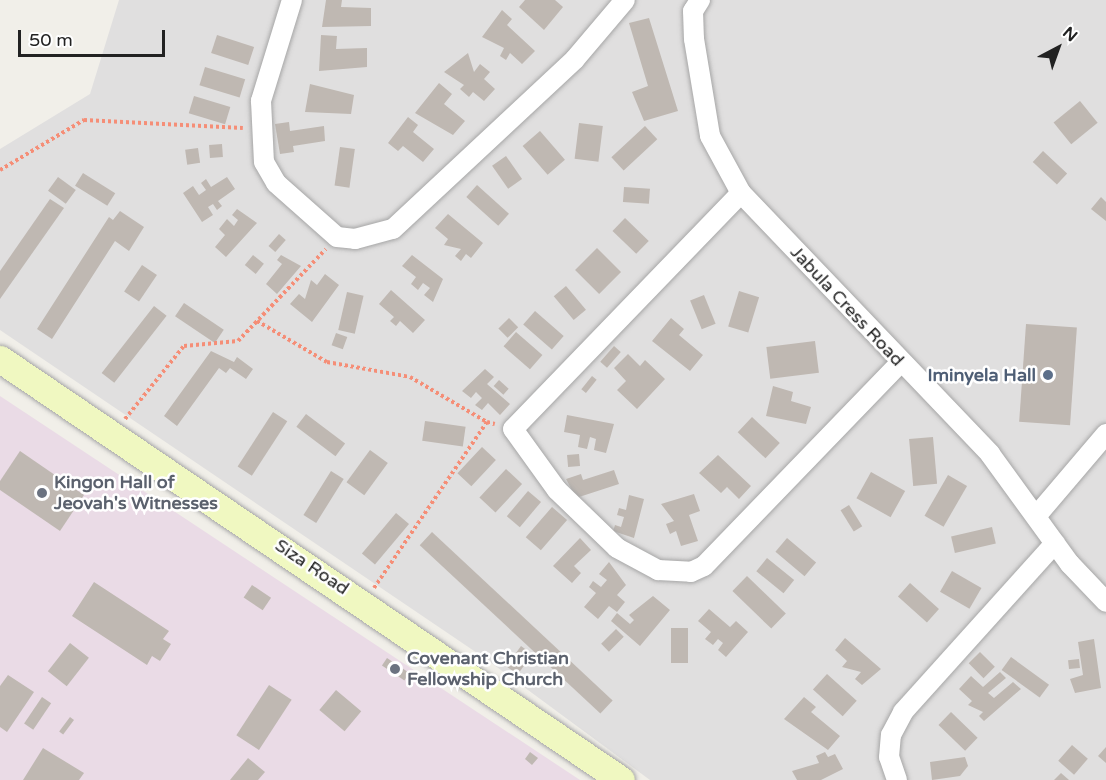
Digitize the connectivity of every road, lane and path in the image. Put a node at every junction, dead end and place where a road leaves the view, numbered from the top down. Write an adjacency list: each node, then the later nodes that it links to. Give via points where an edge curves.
1 (291, 0): 4 (street, via 261,101)
2 (625, 0): 7 (street, via 574,59 393,229 375,238)
3 (692, 4): 6 (street, Jabula Cress Road, via 710,136)
4 (259, 129): 5 (path, via 84,120); 7 (street, via 264,162 276,183)
5 (0, 170)
6 (741, 193): 10 (street, Jabula Cress Road); 12 (street)
7 (337, 237): 8 (path)
8 (257, 321): 11 (path, via 327,362 410,377); 13 (path, via 238,341 184,346)
9 (0, 359): 13 (street, Siza Road)
10 (900, 363): 12 (street, via 704,566 678,574 617,548 557,490); 15 (street, Jabula Cress Road, via 990,454)
11 (487, 422): 12 (path); 18 (path)
12 (513, 429)
13 (114, 433): 18 (street, Siza Road)
14 (1106, 434): 15 (street)
15 (1038, 514): 16 (street, Jabula Cress Road)
16 (1055, 543): 17 (street, Jabula Cress Road); 20 (street, via 903,712 891,735 889,757)
17 (1106, 602)
18 (364, 603): 19 (street, Siza Road)
19 (621, 780)
20 (897, 780)

